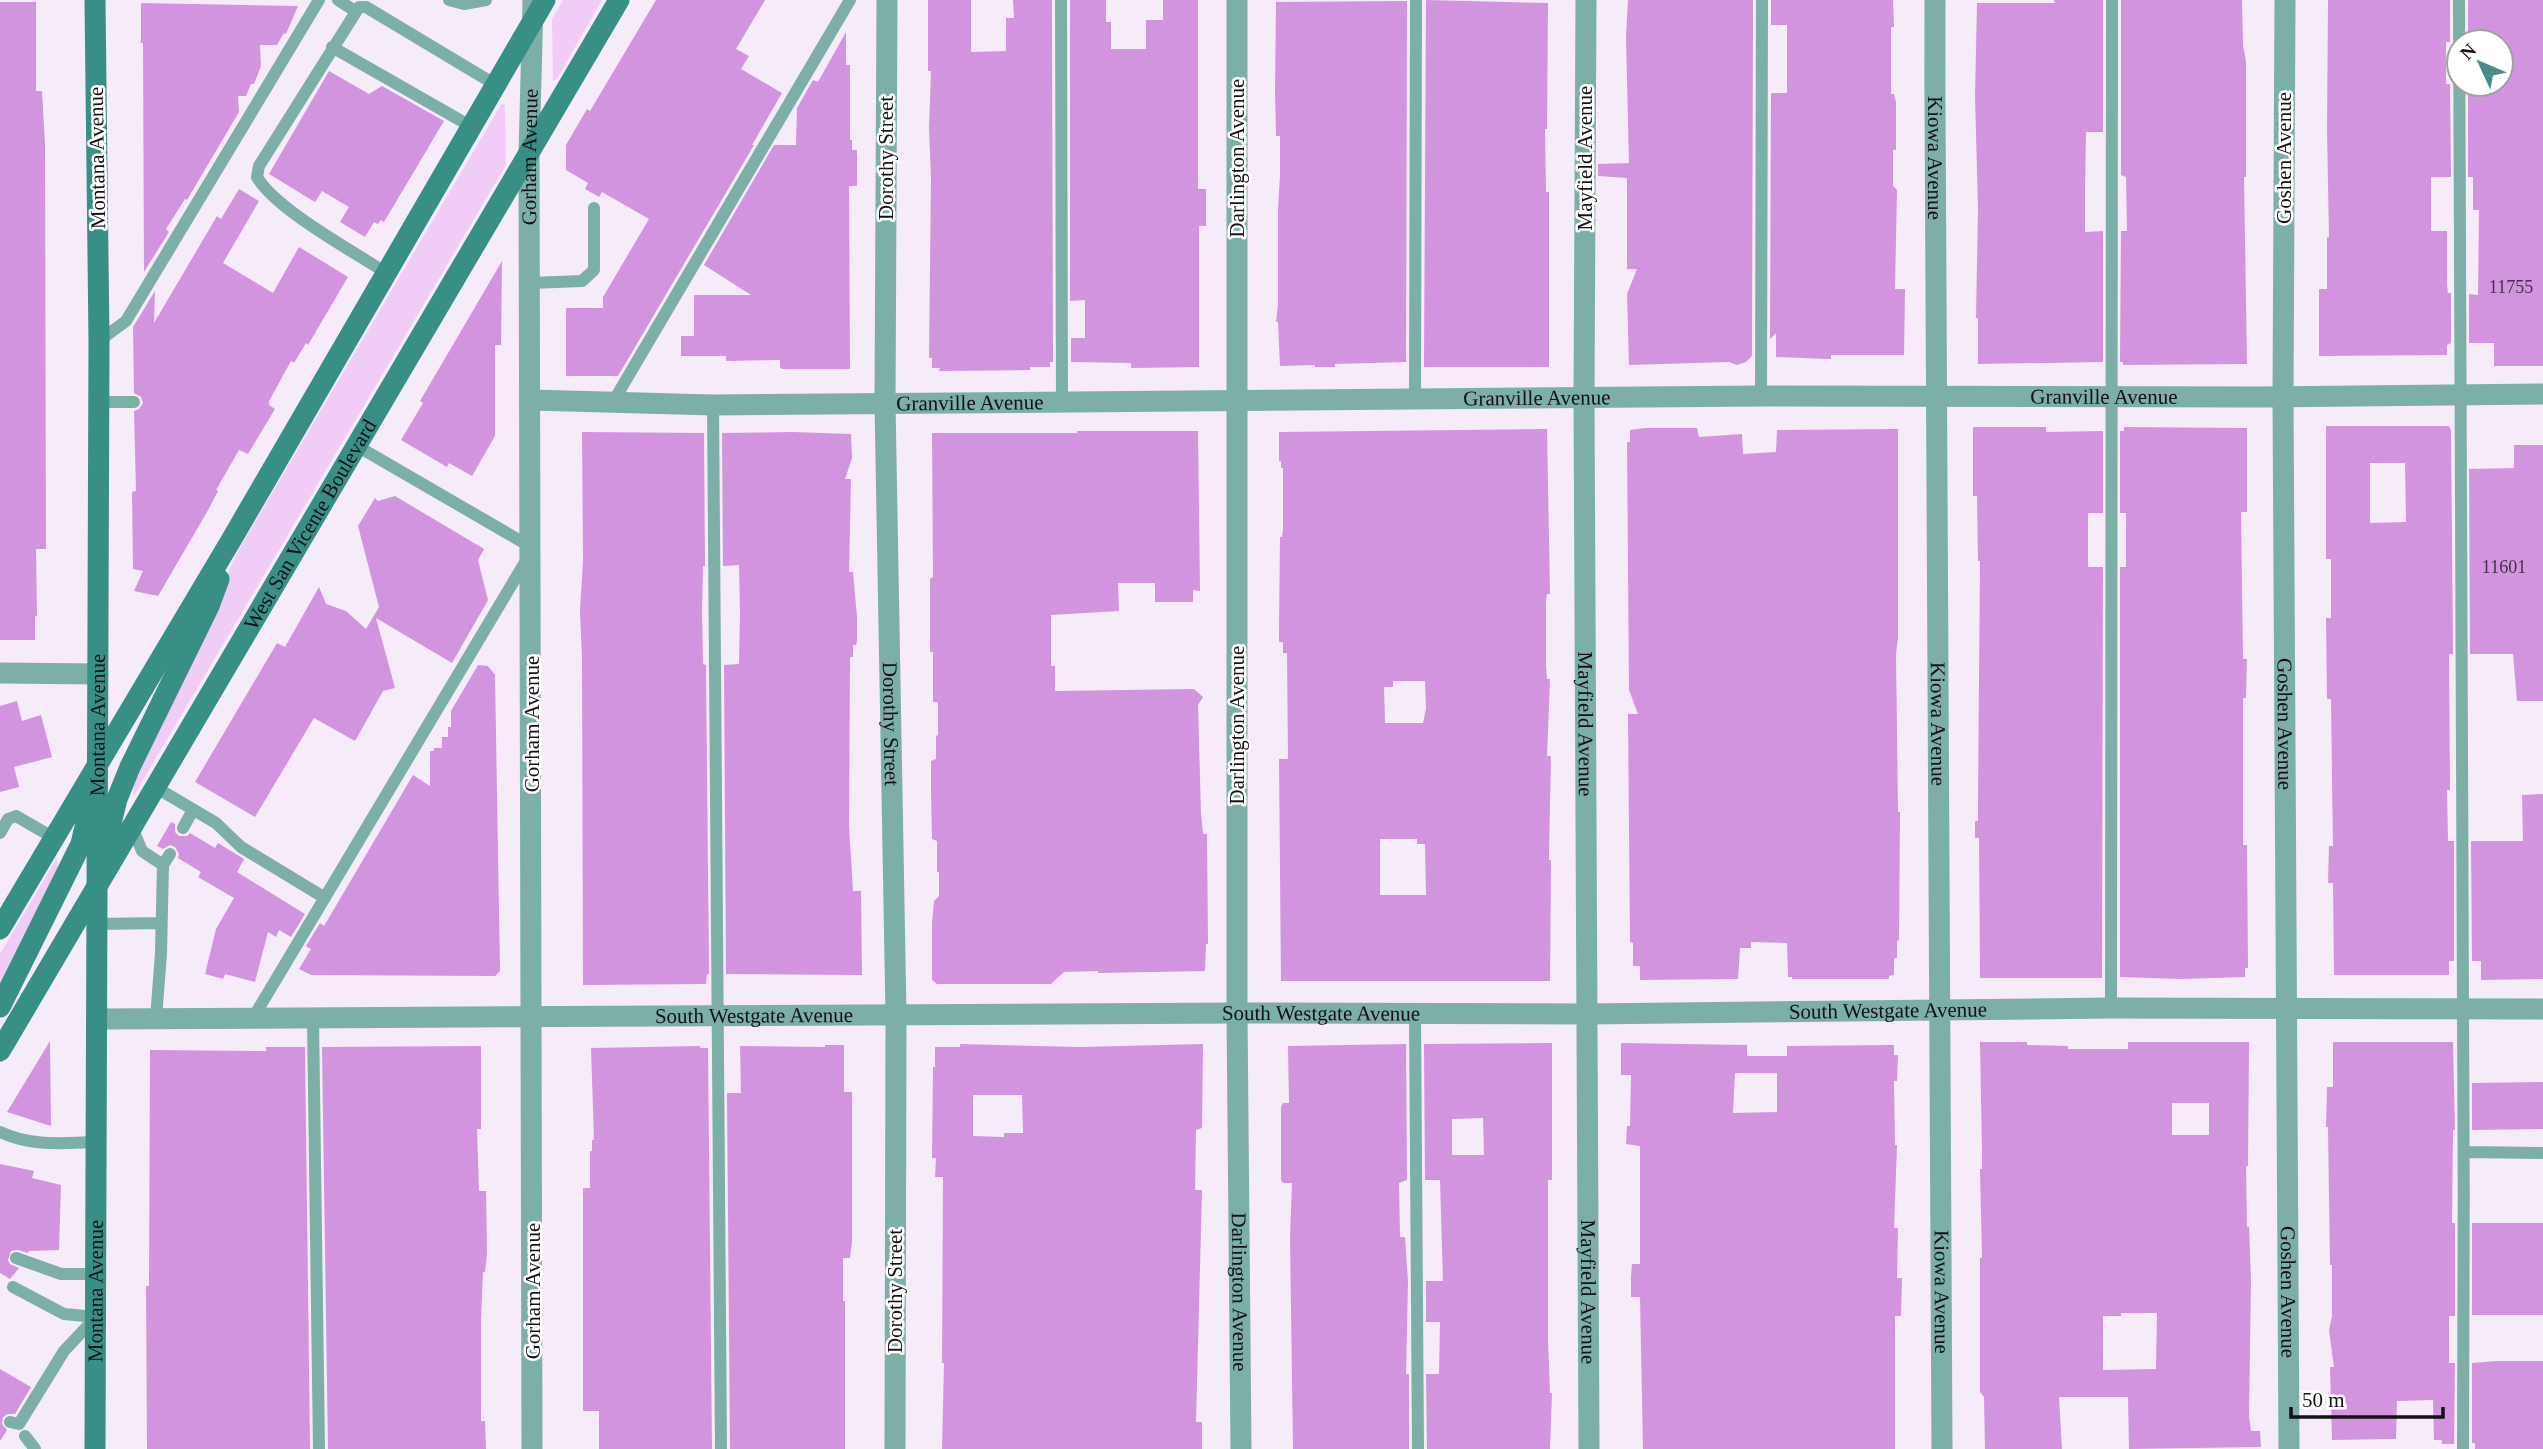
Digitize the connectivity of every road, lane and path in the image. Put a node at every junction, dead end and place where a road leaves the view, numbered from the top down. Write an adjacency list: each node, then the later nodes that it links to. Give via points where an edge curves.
1 (95, 0): 30 (main road, Montana Avenue)
2 (319, 0): 30 (lane, via 126,321)
3 (338, 0): 21 (lane)
4 (449, 0): 5 (lane, via 464,4)
5 (486, 0)
6 (545, 0): 20 (main road)
7 (610, 0): 22 (main road)
8 (620, 0): 22 (main road, West San Vicente Boulevard)
9 (850, 0): 43 (lane)
10 (887, 0): 45 (street, Dorothy Street)
11 (1061, 0): 44 (lane)
12 (1237, 0): 40 (street, Darlington Avenue)
13 (1416, 0): 39 (lane)
14 (1586, 0): 37 (street, Mayfield Avenue)
15 (1762, 0): 33 (lane)
16 (1935, 0): 34 (street, Kiowa Avenue)
17 (2112, 0): 35 (lane)
18 (2285, 0): 36 (street, Goshen Avenue)
19 (2459, 0): 32 (lane)
20 (533, 10): 24 (main road); 26 (street, Gorham Avenue)
21 (355, 11): 23 (lane); 24 (lane, via 366,7)
22 (593, 46): 26 (main road, West San Vicente Boulevard)
23 (332, 47): 25 (lane); 28 (lane, via 259,166 257,177 280,204)
24 (495, 85): 25 (main road)
25 (472, 127): 28 (main road)
26 (529, 155): 29 (street, Gorham Avenue); 47 (main road, West San Vicente Boulevard)
27 (594, 208): 29 (lane, via 594,270 582,281)
28 (386, 273): 48 (main road)
29 (531, 283): 38 (street, Gorham Avenue)
30 (99, 341): 41 (main road, Montana Avenue)
31 (2543, 394): 32 (street, Granville Avenue)
32 (2459, 395): 36 (street, Granville Avenue); 71 (lane)
33 (1761, 396): 34 (street, Granville Avenue); 37 (street, Granville Avenue)
34 (1934, 397): 35 (street, Granville Avenue); 70 (street, Kiowa Avenue)
35 (2111, 397): 36 (street, Granville Avenue); 67 (lane)
36 (2283, 397): 68 (street, Goshen Avenue)
37 (1584, 398): 39 (street, Granville Avenue); 74 (street, Mayfield Avenue)
38 (531, 400): 43 (street, Granville Avenue); 49 (street, Gorham Avenue)
39 (1415, 400): 40 (street, Granville Avenue)
40 (1237, 401): 44 (street, Granville Avenue); 72 (street, Darlington Avenue)
41 (99, 402): 42 (lane); 51 (main road, Montana Avenue)
42 (134, 402)
43 (613, 402): 46 (street, Granville Avenue)
44 (1062, 402): 45 (street, Granville Avenue)
45 (885, 403): 46 (street, Granville Avenue); 75 (street, Dorothy Street)
46 (713, 405): 77 (lane)
47 (358, 446): 49 (lane); 53 (main road, West San Vicente Boulevard)
48 (233, 537): 52 (main road); 61 (main road, via 209,606 117,799)
49 (531, 549): 62 (lane); 76 (street, Gorham Avenue)
50 (0, 673): 51 (street)
51 (98, 674): 52 (main road, Montana Avenue)
52 (98, 764): 58 (main road); 61 (main road, Montana Avenue); 66 (main road, via 81,844)
53 (155, 787): 54 (lane); 55 (main road, West San Vicente Boulevard)
54 (193, 810): 56 (lane); 62 (lane, via 216,823 241,847)
55 (132, 827): 60 (lane, via 142,851); 61 (main road, West San Vicente Boulevard)
56 (183, 828)
57 (0, 832): 58 (lane, via 8,818 16,817)
58 (54, 838): 63 (main road)
59 (170, 853): 60 (lane)
60 (163, 865): 64 (lane)
61 (96, 887): 65 (main road, Montana Avenue); 82 (main road, West San Vicente Boulevard)
62 (325, 898): 78 (lane)
63 (3, 916)
64 (161, 923): 65 (lane); 80 (lane)
65 (96, 924): 79 (main road, Montana Avenue)
66 (0, 1007)
67 (2111, 1008): 68 (street, South Westgate Avenue); 70 (street, South Westgate Avenue)
68 (2288, 1009): 71 (street, South Westgate Avenue); 103 (street, Goshen Avenue)
69 (2543, 1009): 71 (street, South Westgate Avenue)
70 (1942, 1010): 74 (street, South Westgate Avenue); 102 (street, Kiowa Avenue)
71 (2463, 1010): 85 (lane)
72 (1237, 1013): 73 (street, South Westgate Avenue); 75 (street, South Westgate Avenue); 99 (street, Darlington Avenue)
73 (1415, 1014): 74 (street, South Westgate Avenue); 100 (lane)
74 (1587, 1014): 101 (street, Mayfield Avenue)
75 (896, 1015): 77 (street, South Westgate Avenue); 98 (street, Dorothy Street)
76 (533, 1017): 77 (street, South Westgate Avenue); 81 (street, South Westgate Avenue); 96 (street, Gorham Avenue)
77 (718, 1017): 97 (lane)
78 (253, 1018): 80 (street, South Westgate Avenue); 81 (street, South Westgate Avenue)
79 (98, 1019): 80 (street, South Westgate Avenue); 84 (main road, Montana Avenue)
80 (156, 1019)
81 (313, 1019): 95 (lane)
82 (0, 1051)
83 (0, 1132): 84 (lane, via 25,1142)
84 (97, 1142): 88 (main road, Montana Avenue)
85 (2465, 1152): 86 (lane); 104 (lane)
86 (2543, 1153)
87 (16, 1258): 88 (lane, via 61,1274)
88 (96, 1274): 90 (main road, Montana Avenue)
89 (13, 1287): 90 (lane, via 64,1314)
90 (96, 1317): 91 (lane, via 64,1350 19,1424); 94 (main road, Montana Avenue)
91 (10, 1422)
92 (25, 1436): 93 (lane)
93 (35, 1449)
94 (95, 1449)
95 (320, 1449)
96 (532, 1449)
97 (721, 1449)
98 (895, 1449)
99 (1241, 1449)
100 (1418, 1449)
101 (1589, 1449)
102 (1942, 1449)
103 (2289, 1449)
104 (2463, 1449)

